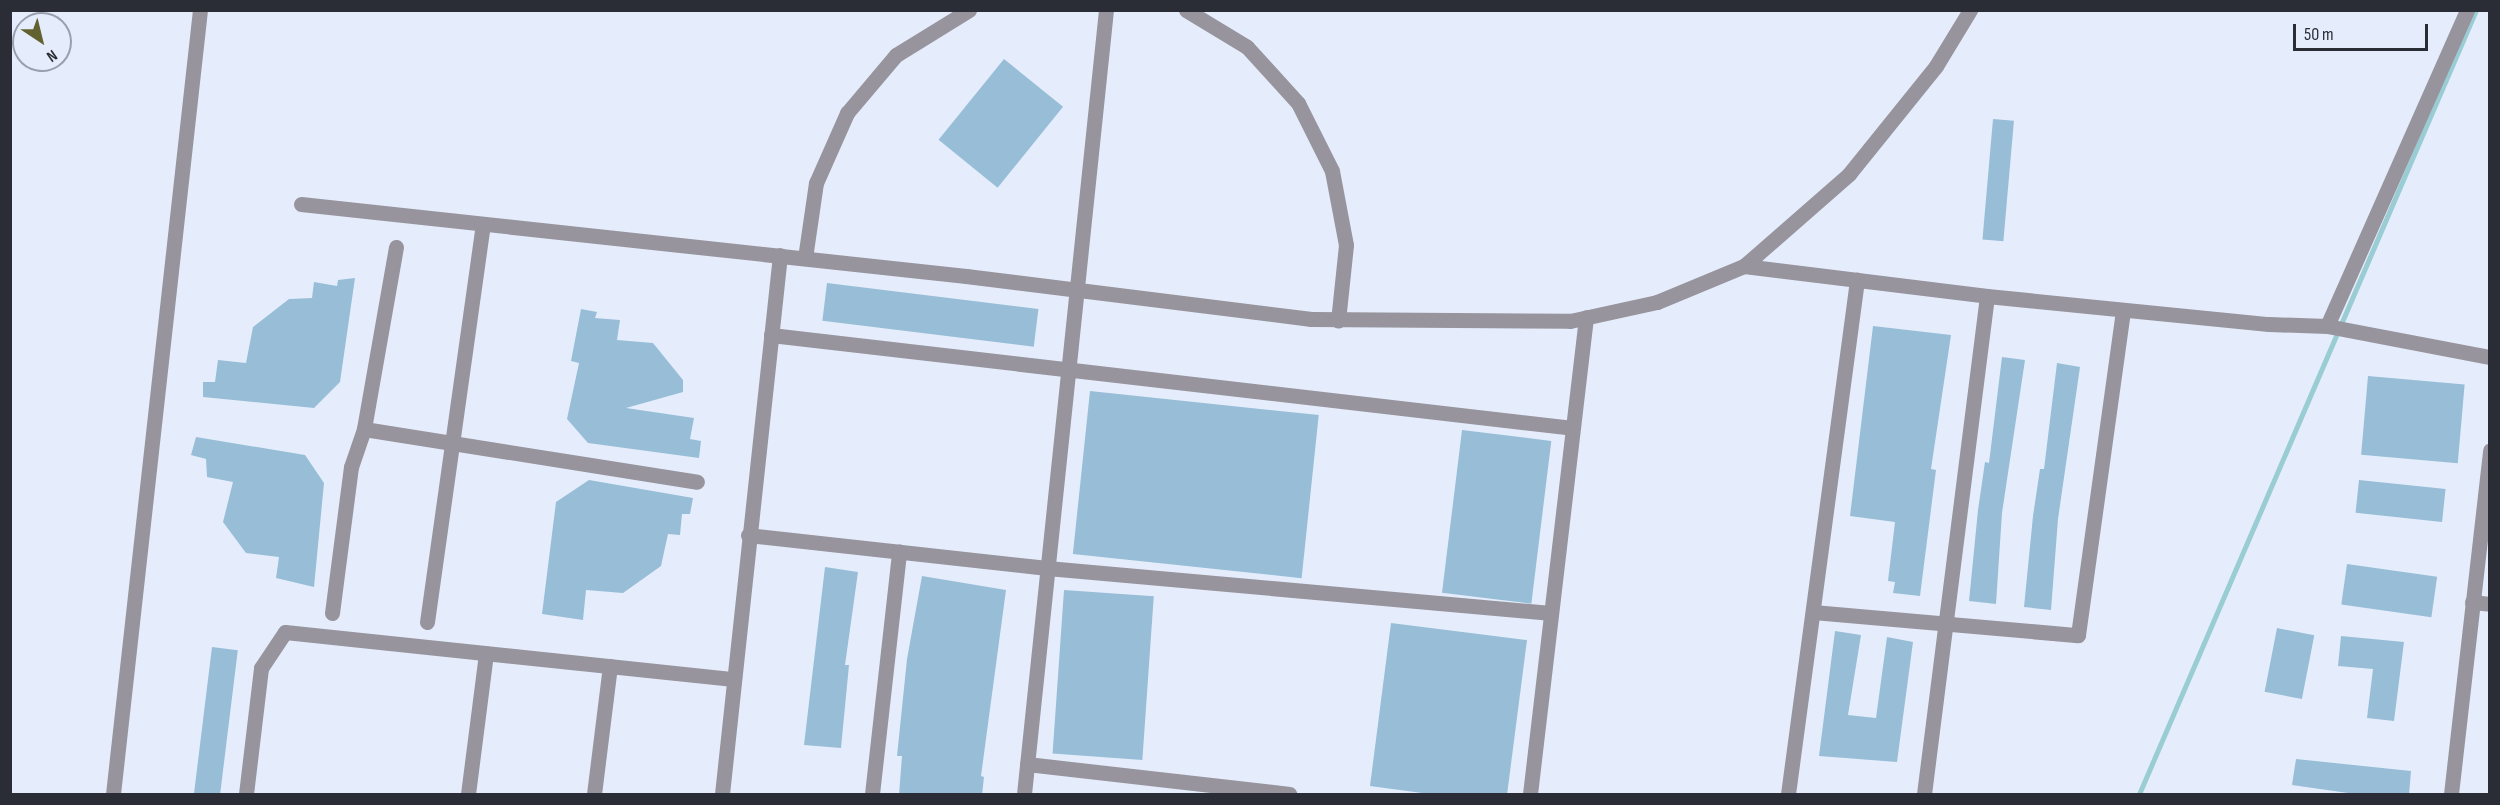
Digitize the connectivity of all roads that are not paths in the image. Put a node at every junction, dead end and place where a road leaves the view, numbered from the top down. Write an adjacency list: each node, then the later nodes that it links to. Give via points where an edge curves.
1 (200, 10): 42 (street)
2 (969, 10): 11 (street, via 896,55 847,113 816,183)
3 (1106, 10): 14 (street)
4 (1186, 10): 18 (street, via 1247,47 1298,103 1332,171 1346,245)
5 (1970, 10): 12 (street, via 1936,66 1849,174)
6 (2467, 10): 19 (street)
7 (301, 204): 8 (street)
8 (483, 224): 10 (street); 25 (street)
9 (396, 248): 24 (street)
10 (780, 255): 11 (street); 20 (street)
11 (805, 258): 14 (street)
12 (1744, 266): 13 (street); 17 (street, via 1657,302)
13 (1857, 280): 15 (street); 33 (street)
14 (1076, 290): 18 (street); 22 (street)
15 (1988, 296): 16 (street); 37 (street)
16 (2123, 310): 19 (street); 37 (street, via 2078,634)
17 (1586, 317): 18 (street, via 1569,321); 23 (street)
18 (1338, 321)
19 (2333, 327): 21 (street)
20 (771, 335): 22 (street); 28 (street)
21 (2490, 357)
22 (1068, 369): 23 (street); 30 (street)
23 (1573, 428): 35 (street)
24 (364, 429): 25 (street); 34 (street, via 351,467)
25 (452, 442): 27 (street); 36 (street)
26 (2490, 450): 31 (street)
27 (697, 482)
28 (748, 536): 29 (street); 40 (street)
29 (899, 552): 30 (street); 47 (street)
30 (1047, 568): 35 (street); 41 (street)
31 (2472, 602): 32 (street); 53 (street)
32 (2490, 604)
33 (1812, 612): 37 (street); 51 (street)
34 (332, 613)
35 (1551, 614): 50 (street)
36 (427, 622)
37 (1946, 623): 52 (street)
38 (486, 653): 39 (street); 43 (street, via 285,632 261,668); 44 (street)
39 (610, 666): 40 (street); 45 (street)
40 (734, 679): 46 (street)
41 (1027, 764): 48 (street); 49 (street)
42 (113, 795)
43 (246, 795)
44 (468, 795)
45 (594, 795)
46 (722, 795)
47 (872, 795)
48 (1024, 795)
49 (1289, 795)
50 (1530, 795)
51 (1788, 795)
52 (1924, 795)
53 (2451, 795)

